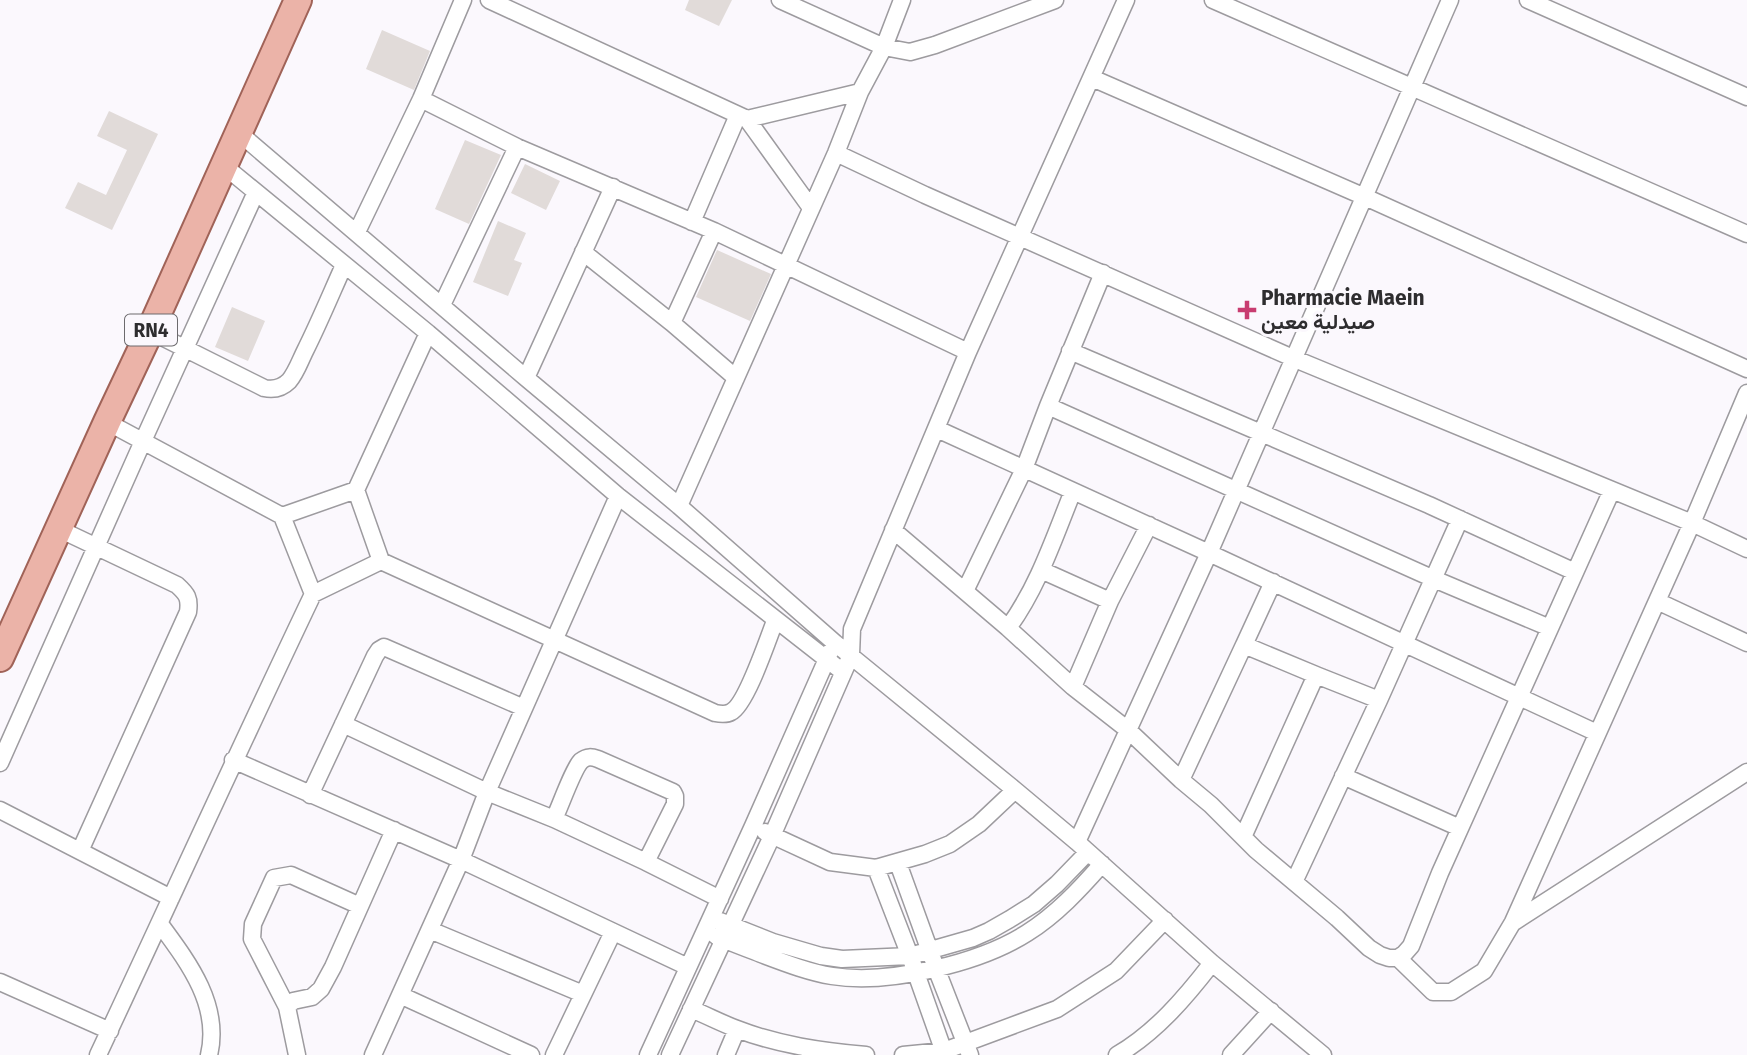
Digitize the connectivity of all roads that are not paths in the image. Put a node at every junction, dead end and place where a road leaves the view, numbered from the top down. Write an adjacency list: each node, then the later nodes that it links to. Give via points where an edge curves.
1 (298, 0): 18 (main road, RN4)
2 (463, 0): 16 (street)
3 (489, 0): 17 (street)
4 (902, 0): 11 (street)
5 (1055, 0): 11 (street, via 916,51)
6 (1126, 0): 12 (street)
7 (1213, 0): 13 (street)
8 (1450, 0): 13 (street)
9 (1528, 0): 15 (street)
10 (787, 1): 11 (street)
11 (884, 47): 14 (street)
12 (1092, 78): 24 (street); 30 (street)
13 (1412, 88): 24 (street); 29 (street)
14 (860, 92): 17 (street); 20 (street)
15 (1747, 97)
16 (421, 99): 19 (street); 28 (street)
17 (743, 117): 25 (street); 26 (street)
18 (238, 132): 21 (main road, RN4); 28 (street)
19 (517, 147): 22 (street); 35 (street)
20 (836, 153): 25 (street); 30 (street)
21 (223, 165): 23 (street); 37 (main road, RN4)
22 (613, 187): 26 (street); 31 (street)
23 (256, 192): 32 (street); 39 (street)
24 (1365, 197): 42 (street); 43 (street)
25 (811, 208): 33 (street)
26 (692, 222): 27 (street)
27 (714, 231): 33 (street); 36 (street)
28 (357, 232): 35 (street)
29 (1747, 234)
30 (1020, 236): 34 (street); 41 (street)
31 (583, 252): 36 (street); 45 (street)
32 (344, 265): 38 (street); 39 (street, via 298,366 282,386 264,388)
33 (786, 265): 41 (street); 44 (street)
34 (1103, 273): 40 (street); 42 (street)
35 (442, 305): 45 (street)
36 (672, 323): 44 (street)
37 (150, 331): 39 (street); 48 (main road, RN4)
38 (428, 333): 53 (street); 57 (street)
39 (185, 349): 51 (street)
40 (1070, 351): 47 (street); 50 (street)
41 (968, 352): 49 (street)
42 (1295, 359): 50 (street); 54 (street)
43 (1747, 369)
44 (736, 377): 58 (street)
45 (526, 378): 58 (street)
46 (1747, 393): 61 (street)
47 (1048, 406): 52 (street); 56 (street)
48 (107, 422): 51 (street); 63 (main road, RN4)
49 (937, 429): 52 (street); 64 (street)
50 (1262, 433): 56 (street); 60 (street)
51 (143, 441): 59 (street); 65 (street)
52 (1024, 468): 55 (street); 73 (street)
53 (356, 490): 59 (street); 68 (street)
54 (1612, 490): 61 (street); 70 (street)
55 (1073, 491): 62 (street); 69 (street)
56 (1237, 491): 67 (street); 71 (street)
57 (618, 496): 77 (street); 81 (street)
58 (679, 506): 82 (street)
59 (282, 516): 74 (street)
60 (1460, 519): 70 (street); 71 (street)
61 (1692, 523): 66 (street); 76 (street)
62 (1149, 525): 67 (street); 75 (street)
63 (59, 529): 65 (street); 87 (main road, RN4)
64 (893, 530): 73 (street); 80 (street)
65 (96, 547): 99 (street); 114 (street, via 177,585 190,603)
66 (1747, 548)
67 (1209, 553): 72 (street); 96 (street)
68 (381, 562): 74 (street); 81 (street)
69 (1041, 570): 75 (street); 78 (street)
70 (1575, 572): 79 (street)
71 (1434, 579): 79 (street); 83 (street)
72 (1273, 582): 83 (street); 85 (street)
73 (965, 591): 78 (street)
74 (313, 594): 98 (street)
75 (1110, 601): 91 (street)
76 (1657, 601): 84 (street); 97 (street)
77 (775, 621): 81 (street, via 738,707 724,714); 88 (street)
78 (1008, 628): 91 (street)
79 (1550, 628): 92 (street)
80 (852, 629): 82 (street); 86 (street)
81 (555, 641): 94 (street)
82 (835, 643): 86 (street); 88 (street)
83 (1405, 643): 92 (street); 93 (street)
84 (1747, 643)
85 (1244, 645): 90 (street); 102 (street)
86 (851, 655): 89 (street); 103 (street)
87 (0, 658)
88 (827, 660): 89 (street); 108 (street)
89 (843, 672): 111 (street)
90 (1317, 675): 93 (street); 112 (street)
91 (1073, 687): 96 (street)
92 (1519, 697): 97 (street); 109 (street)
93 (1379, 700): 101 (street)
94 (524, 708): 95 (street, via 384,647); 104 (street)
95 (344, 724): 104 (street); 105 (street)
96 (1128, 730): 102 (street); 113 (street)
97 (1597, 733): 125 (street)
98 (233, 761): 105 (street); 121 (street)
99 (0, 763)
100 (1747, 772): 125 (street)
101 (1343, 776): 109 (street); 120 (street)
102 (1181, 780): 112 (street)
103 (1015, 790): 113 (street); 117 (street, via 950,844)
104 (487, 792): 107 (street); 115 (street)
105 (310, 795): 110 (street)
106 (0, 810): 114 (street)
107 (554, 819): 116 (street); 116 (street, via 577,766 586,758 673,792 675,804)
108 (753, 826): 111 (street); 122 (street)
109 (1460, 828): 133 (street, via 1411,946)
110 (394, 830): 115 (street); 123 (street)
111 (772, 836): 119 (street, via 830,862); 130 (street)
112 (1243, 837): 120 (street)
113 (1082, 847): 118 (street); 131 (street, via 1057,884 1034,904 973,938)
114 (80, 851): 121 (street)
115 (461, 860): 128 (street); 129 (street)
116 (646, 862): 122 (street)
117 (898, 863): 119 (street); 131 (street)
118 (1102, 864): 124 (street); 136 (street, via 1027,933 988,953)
119 (876, 868): 132 (street)
120 (1294, 882): 133 (street, via 1369,948)
121 (171, 898): 126 (street)
122 (720, 898): 127 (street)
123 (360, 906): 141 (street, via 321,989); 141 (street, via 291,875 274,878 251,939)
124 (1165, 920): 134 (street); 146 (street, via 1116,971 1057,1009)
125 (1514, 922): 133 (street, via 1484,971 1451,992 1433,992)
126 (160, 924): 145 (street); 149 (street, via 203,992 212,1018)
127 (708, 924): 130 (street); 135 (street)
128 (430, 930): 139 (street); 140 (street)
129 (613, 932): 135 (street); 139 (street)
130 (726, 933): 132 (street, via 821,956); 137 (street, via 794,966 834,976); 142 (street)
131 (930, 949): 132 (street); 136 (street)
132 (910, 956): 137 (street)
133 (1398, 958)
134 (1212, 963): 143 (street); 159 (street, via 1180,1003)
135 (688, 967): 154 (street)
136 (936, 968): 137 (street); 146 (street)
137 (916, 972): 147 (street)
138 (0, 982): 145 (street)
139 (583, 994): 153 (street)
140 (400, 995): 151 (street); 152 (street)
141 (287, 1007): 150 (street)
142 (691, 1009): 144 (street); 155 (street)
143 (1271, 1011): 160 (street); 161 (street)
144 (737, 1029): 156 (street); 157 (street, via 825,1052)
145 (110, 1031): 148 (street)
146 (968, 1049): 147 (street)
147 (945, 1053): 158 (street)
148 (98, 1055)
149 (209, 1055)
150 (297, 1055)
151 (373, 1055)
152 (531, 1055)
153 (554, 1055)
154 (648, 1055)
155 (670, 1055)
156 (726, 1055)
157 (866, 1055)
158 (903, 1055)
159 (1117, 1055)
160 (1231, 1055)
161 (1323, 1055)

